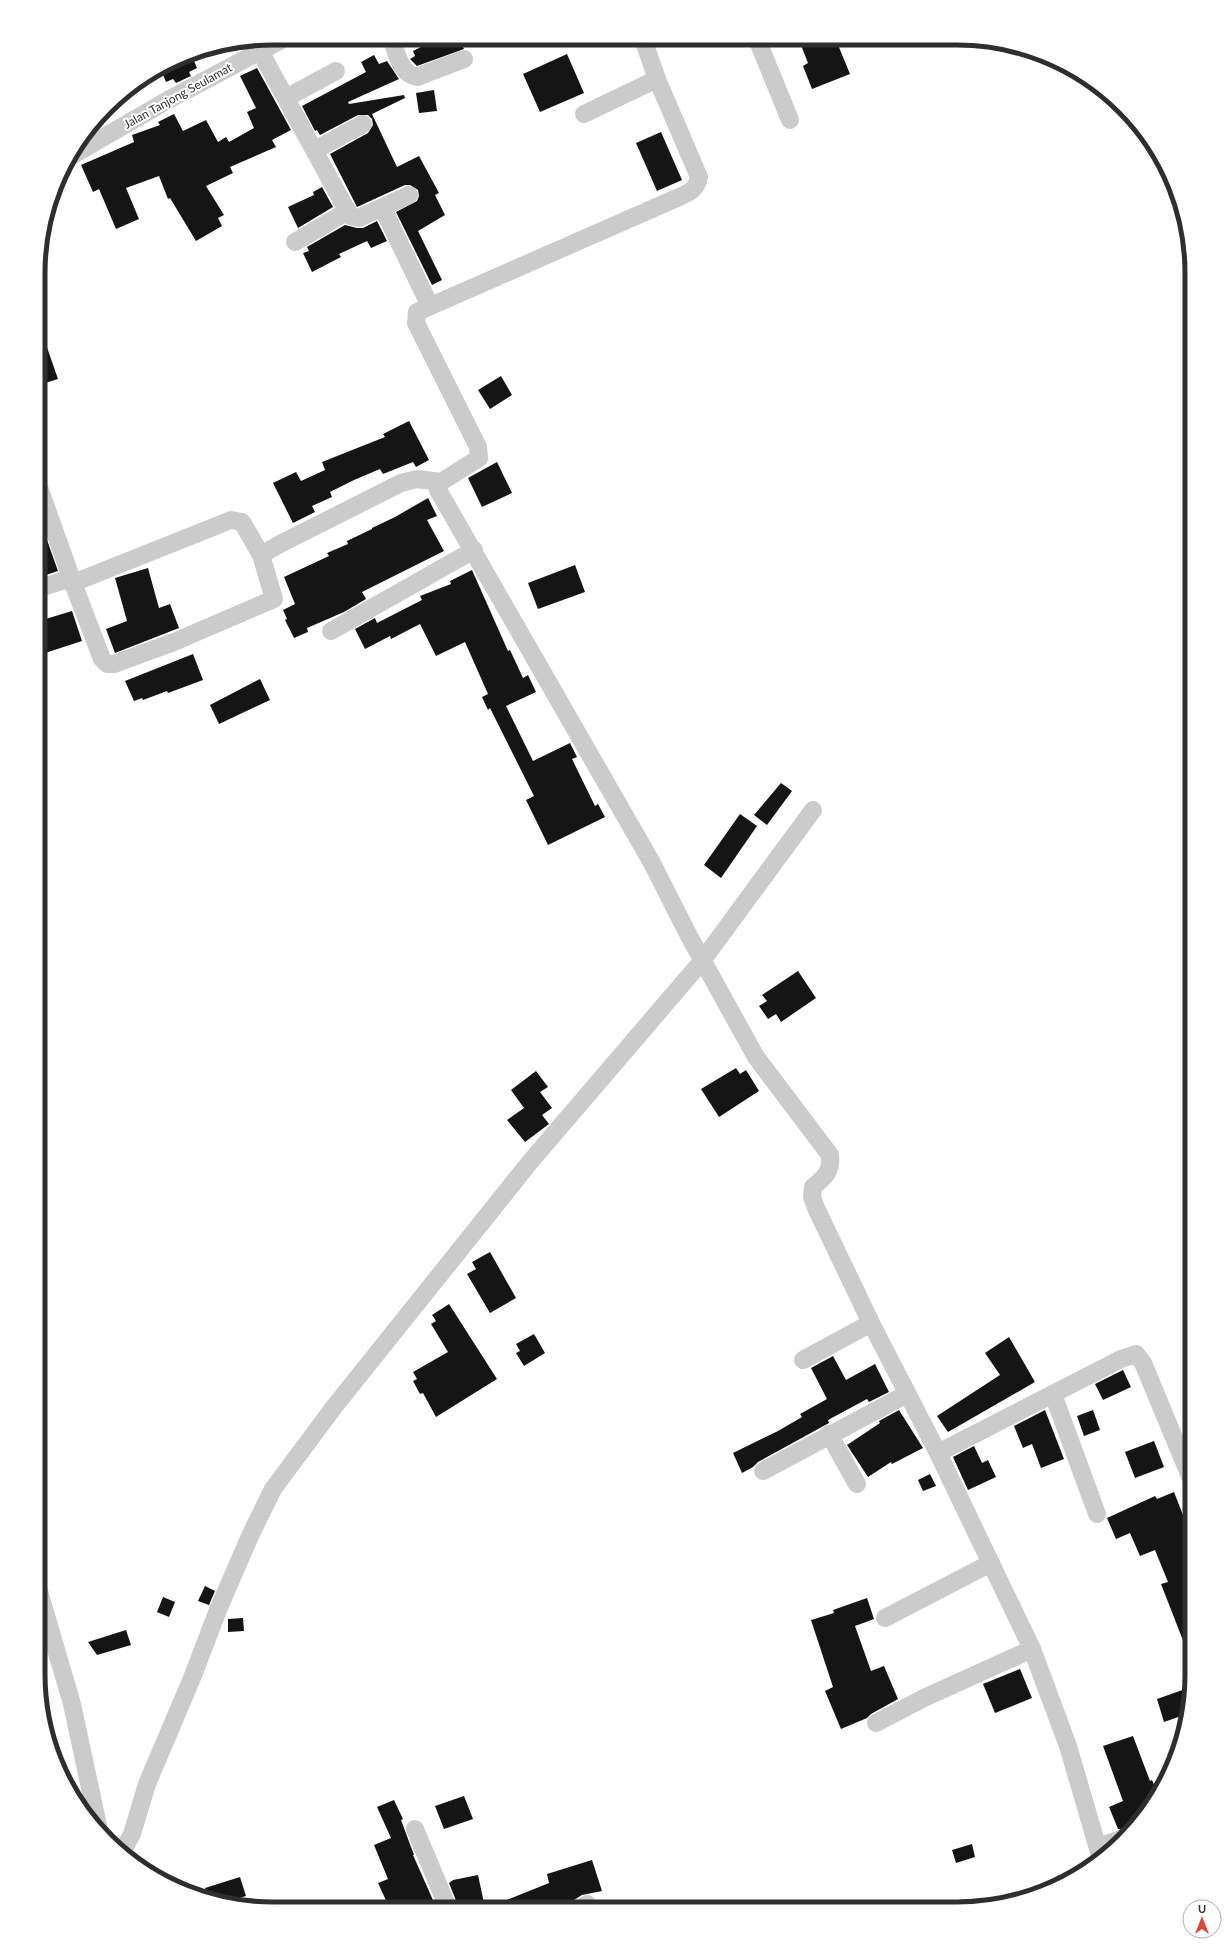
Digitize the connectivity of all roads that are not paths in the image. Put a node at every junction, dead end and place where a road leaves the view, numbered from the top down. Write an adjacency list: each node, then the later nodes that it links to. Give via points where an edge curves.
1 (265, 45): 5 (street, Jalan Tanjong Seulamat)
2 (394, 45): 6 (street, via 403,69 410,76 417,77)
3 (645, 45): 8 (street)
4 (759, 45): 11 (street)
5 (251, 50): 9 (street); 14 (street, Jalan Tanjong Seulamat)
6 (464, 59)
7 (336, 71): 9 (street)
8 (657, 79): 10 (street); 19 (street, via 699,177 698,184 693,190)
9 (286, 98): 13 (street)
10 (584, 114)
11 (790, 120)
12 (363, 124): 13 (street)
13 (315, 150): 17 (street)
14 (80, 151)
15 (409, 195): 16 (street)
16 (383, 209): 17 (street, via 359,218 352,217); 19 (street)
17 (348, 211): 18 (street)
18 (295, 242)
19 (430, 306): 20 (street, via 417,312 416,322 478,446 480,458)
20 (441, 482): 22 (street, via 438,490); 23 (street, via 417,479 400,483)
21 (45, 504): 24 (street)
22 (474, 550): 26 (street); 28 (street, via 652,863)
23 (261, 555): 24 (street, via 242,522 231,520); 24 (street, via 274,599 174,642 114,664 107,664 102,658)
24 (73, 583): 25 (street, via 65,580)
25 (45, 586)
26 (331, 631)
27 (813, 810): 28 (street)
28 (702, 961): 29 (street, via 756,1057 830,1155 831,1165 823,1179 813,1187 812,1197); 46 (street, via 530,1162 334,1407 273,1489 218,1610 147,1784 132,1834)
29 (871, 1323): 30 (street); 31 (street)
30 (803, 1360)
31 (907, 1394): 33 (street); 34 (street)
32 (1053, 1394): 34 (street); 35 (street, via 1121,1359 1136,1354 1143,1363); 38 (street)
33 (829, 1434): 36 (street); 37 (street)
34 (938, 1453): 39 (street)
35 (1185, 1464)
36 (763, 1471)
37 (857, 1484)
38 (1097, 1514)
39 (991, 1563): 41 (street); 42 (street)
40 (45, 1612): 44 (street, via 72,1704)
41 (885, 1618)
42 (1032, 1649): 43 (street, via 924,1698); 47 (street, via 1068,1746)
43 (876, 1723)
44 (96, 1818)
45 (415, 1829): 48 (street)
46 (125, 1847)
47 (1100, 1852)
48 (445, 1902)

